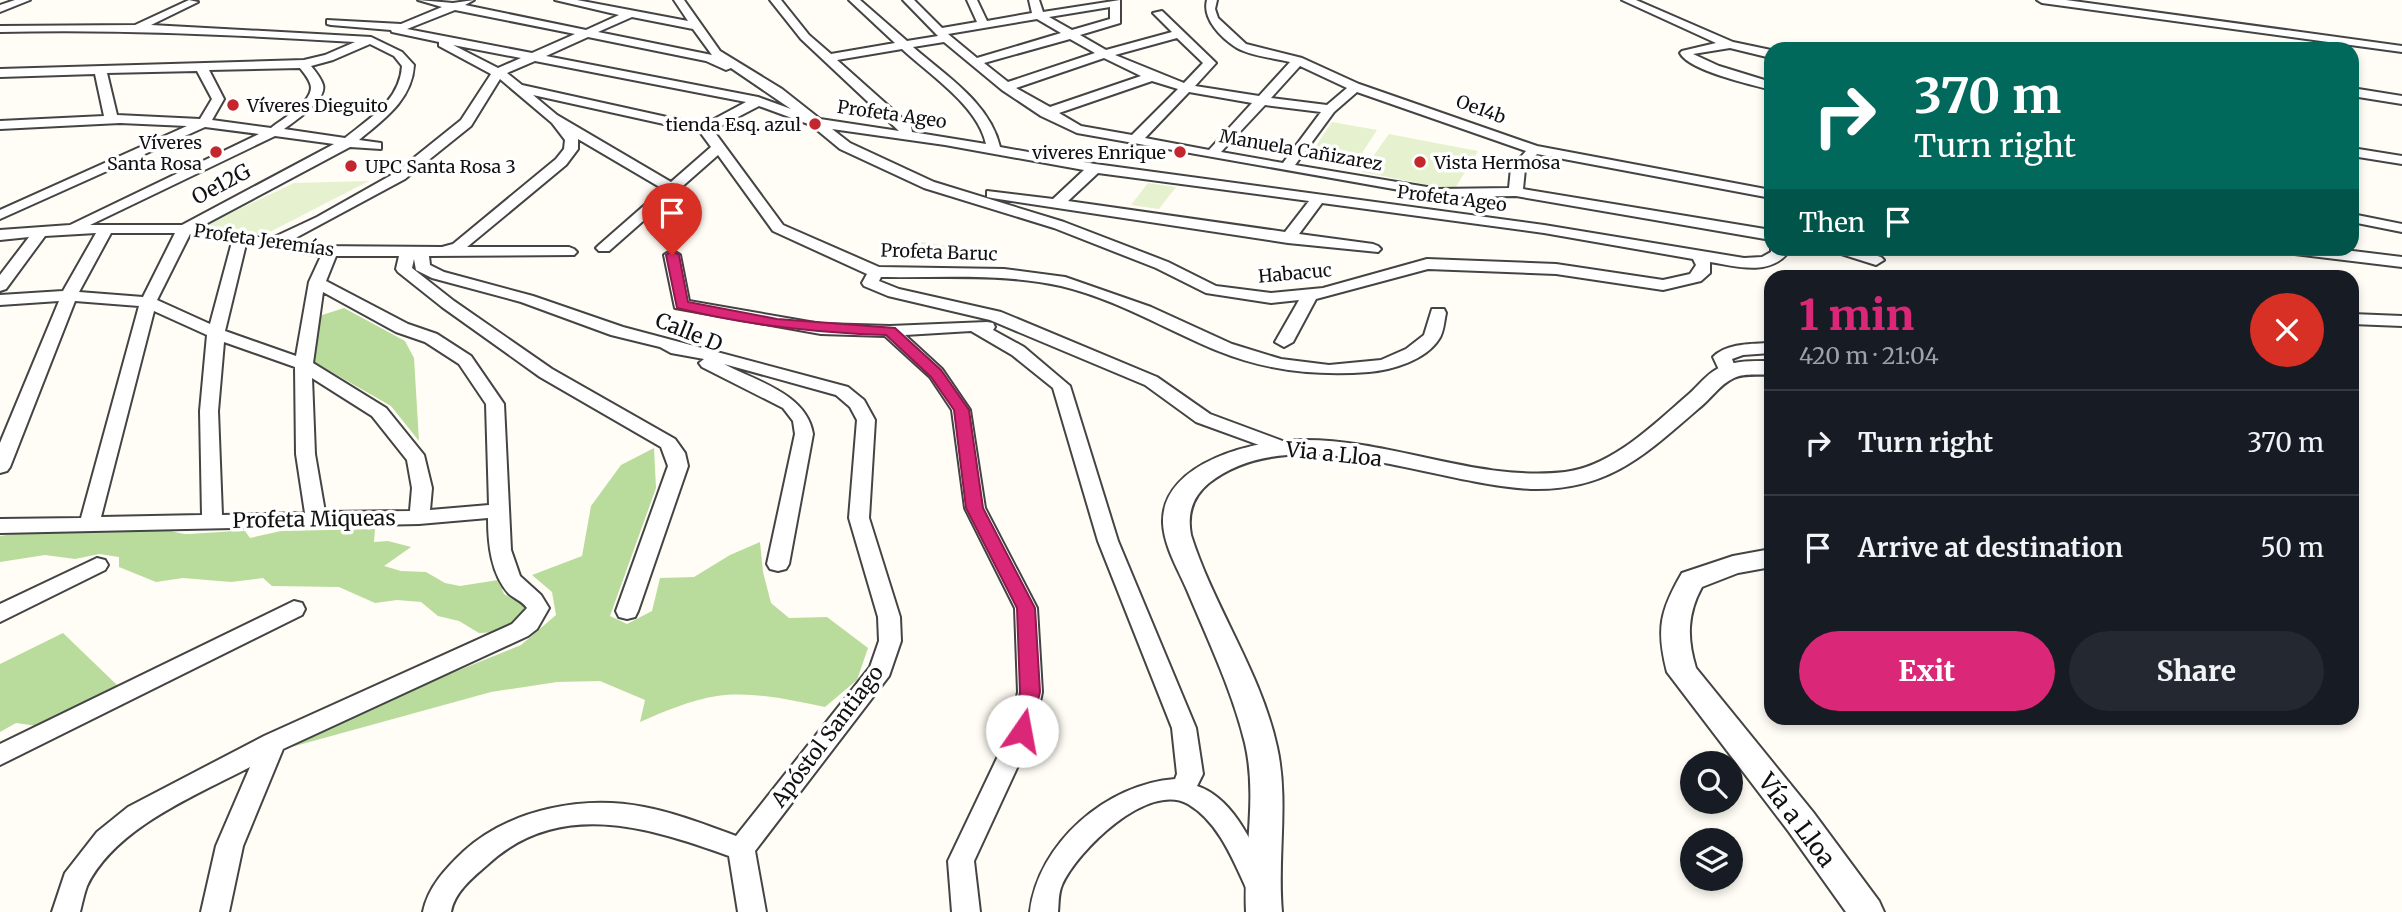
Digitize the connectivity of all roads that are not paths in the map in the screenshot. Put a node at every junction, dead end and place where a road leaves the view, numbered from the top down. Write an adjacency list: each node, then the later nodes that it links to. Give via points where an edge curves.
1 (25, 0): 18 (street)
2 (423, 0): 17 (street)
3 (469, 0): 17 (street)
4 (560, 0): 20 (street)
5 (679, 0): 25 (street)
6 (775, 0): 44 (street)
7 (854, 0): 39 (street)
8 (908, 0): 9 (street); 33 (street, Manuela Cañizarez)
9 (915, 0)
10 (972, 0): 24 (street)
11 (1034, 0): 22 (street)
12 (1212, 0): 45 (street, Oe14b, via 1213,19 1242,46)
13 (1627, 0): 38 (street)
14 (2042, 0): 36 (street)
15 (193, 2): 26 (street)
16 (1115, 2): 22 (street); 30 (street, via 1116,21)
17 (452, 6): 28 (street); 29 (street)
18 (0, 9)
19 (353, 10): 23 (street)
20 (632, 13): 25 (street); 29 (street)
21 (1158, 13): 31 (street)
22 (1038, 15): 24 (street); 30 (street)
23 (331, 22): 28 (street, Profeta Ageo); 34 (street)
24 (983, 23): 33 (street)
25 (697, 26): 53 (street, via 716,53)
26 (135, 28): 27 (street); 34 (street)
27 (0, 29)
28 (399, 29): 32 (street, Profeta Ageo); 35 (street)
29 (587, 33): 43 (street); 53 (street, via 709,58)
30 (1069, 34): 42 (street); 46 (street)
31 (1179, 34): 42 (street); 58 (street, via 1210,63)
32 (431, 35): 43 (street, Profeta Ageo); 51 (street)
33 (943, 35): 39 (street); 46 (street, Manuela Cañizarez)
34 (305, 36): 35 (street)
35 (372, 40): 47 (street); 74 (street, Oe12G, via 404,59 407,81 391,107)
36 (2351, 42)
37 (2359, 43): 40 (street)
38 (1730, 45): 41 (street); 54 (street, via 1686,53 1715,69)
39 (906, 46): 44 (street); 78 (street, via 978,111 990,131)
40 (2402, 49)
41 (1764, 52)
42 (1105, 54): 52 (street); 55 (street)
43 (536, 57): 51 (street); 62 (street, Profeta Ageo)
44 (829, 58): 72 (street, via 906,129)
45 (1298, 61): 56 (street, Oe14b); 60 (street)
46 (975, 62): 55 (street, Manuela Cañizarez)
47 (304, 64): 48 (street); 71 (street, via 317,91 309,104)
48 (201, 67): 49 (street); 67 (street, via 218,99)
49 (100, 68): 50 (street); 65 (street)
50 (0, 73)
51 (498, 73): 57 (street); 101 (street, via 466,123 400,176)
52 (1153, 76): 58 (street); 64 (street)
53 (754, 79): 68 (street, Habacuc)
54 (1764, 84)
55 (1006, 87): 64 (street, Manuela Cañizarez)
56 (1354, 87): 63 (street); 77 (street, Oe14b)
57 (519, 88): 66 (street); 70 (street)
58 (1187, 88): 60 (street); 73 (street)
59 (2359, 94): 61 (street)
60 (1263, 100): 63 (street); 79 (street)
61 (2402, 100)
62 (758, 102): 68 (street, Profeta Ageo); 70 (street)
63 (1330, 109): 83 (street)
64 (1046, 113): 73 (street, Manuela Cañizarez, via 1077,129)
65 (111, 118): 67 (street); 69 (street)
66 (552, 118): 85 (street); 106 (street, via 572,140 561,162 458,247)
67 (204, 122): 71 (street); 90 (street)
68 (818, 123): 72 (street, Profeta Ageo); 84 (street, Habacuc, via 845,146)
69 (0, 125)
70 (705, 129): 76 (street, Profeta Baruc)
71 (274, 132): 74 (street); 93 (street)
72 (904, 136): 78 (street, Profeta Ageo)
73 (1135, 140): 79 (street, Manuela Cañizarez)
74 (348, 142): 75 (street); 95 (street, Oe12G)
75 (376, 146)
76 (718, 149): 85 (street); 114 (street, Profeta Baruc, via 778,228)
77 (1534, 149): 86 (street, via 1518,168); 87 (street, Oe14b)
78 (993, 150): 82 (street, Profeta Ageo)
79 (1212, 153): 83 (street, Manuela Cañizarez)
80 (2359, 153): 81 (street)
81 (2402, 160)
82 (1095, 168): 88 (street, Profeta Ageo); 89 (street)
83 (1286, 168): 86 (street, Manuela Cañizarez, via 1439,193)
84 (929, 185): 89 (street); 117 (street, Habacuc, via 1059,225 1212,290 1271,298)
85 (673, 189): 102 (street)
86 (1516, 192): 97 (street, Manuela Cañizarez)
87 (1764, 193)
88 (1318, 199): 99 (street); 108 (street, Profeta Ageo)
89 (1056, 204): 99 (street)
90 (0, 215)
91 (2359, 219): 92 (street)
92 (2402, 228)
93 (69, 229): 94 (street, Profeta Jeremías); 96 (street, Profeta Jeremías)
94 (106, 229): 95 (street, Profeta Jeremías); 118 (street)
95 (185, 229): 100 (street, Profeta Jeremías); 120 (street, Oe12G)
96 (41, 231): 98 (street, Profeta Jeremías); 116 (street)
97 (1764, 234)
98 (0, 235)
99 (1288, 238): 103 (street)
100 (240, 239): 101 (street, Profeta Jeremías); 127 (street)
101 (274, 243): 104 (street, Profeta Jeremías)
102 (604, 248)
103 (1373, 250)
104 (330, 252): 106 (street, Profeta Jeremías); 115 (street)
105 (569, 252): 106 (street, Profeta Jeremías)
106 (422, 253): 130 (street, Calle D, via 422,267 438,275); 147 (street, via 404,269 545,373 657,436 675,453 678,466)
107 (672, 255): 121 (street)
108 (1699, 255): 109 (street, Profeta Ageo, via 1758,262); 117 (street, Habacuc, via 1702,273 1663,285 1556,269 1427,264)
109 (1772, 256)
110 (1860, 256): 112 (street)
111 (2352, 256): 113 (street)
112 (1876, 260)
113 (2402, 262)
114 (876, 272): 122 (street, Profeta Baruc, via 1004,274 1065,282 1145,311 1226,348 1279,364 1329,370 1384,365 1412,353 1432,337); 128 (street, via 870,283 894,293 995,316)
115 (317, 282): 132 (street); 137 (street, via 402,328 431,338 465,360 495,404)
116 (0, 286)
117 (1310, 295): 129 (street)
118 (69, 296): 119 (street); 120 (street); 136 (street)
119 (0, 300)
120 (148, 302): 127 (street); 141 (street, Oe12G)
121 (681, 305): 126 (street, via 788,325)
122 (1438, 313)
123 (2359, 319): 124 (street)
124 (2402, 321)
125 (974, 326): 126 (street); 128 (street); 151 (street, via 1018,351 1061,386 1108,541 1184,728 1190,774)
126 (890, 331): 158 (street, via 936,373 961,410 975,508 1026,608 1030,692 1022,731 961,861)
127 (216, 333): 132 (street); 140 (street, via 209,411)
128 (1035, 333): 135 (street, via 1151,381 1203,418)
129 (1284, 342)
130 (666, 343): 144 (street, Calle D, via 789,404 802,421 804,435); 152 (street, Apóstol Santiago, via 842,391 858,404 866,420 859,518 889,617 890,641 881,670)
131 (1764, 348): 134 (street, via 1722,356)
132 (302, 364): 138 (street, via 379,412 417,459 422,488); 139 (street, via 308,482)
133 (1764, 369): 134 (street)
134 (1728, 372): 135 (street, Via a Lloa, via 1616,464 1580,478 1518,482 1336,450)
135 (1281, 447): 153 (street, Via a Lloa, via 1233,460 1205,475 1185,492 1176,519 1262,748)
136 (0, 467)
137 (499, 511): 138 (street, Profeta Miqueas); 149 (street, via 497,538 514,586 536,601 536,615 529,623)
138 (419, 517): 139 (street, Profeta Miqueas)
139 (316, 519): 140 (street, Profeta Miqueas)
140 (212, 521): 141 (street, Profeta Miqueas)
141 (90, 522): 142 (street, Profeta Miqueas)
142 (0, 526)
143 (1764, 559): 160 (street, Vía a Lloa, via 1692,580 1681,600 1674,644 1682,672)
144 (778, 564)
145 (97, 565): 148 (street)
146 (294, 609): 150 (street)
147 (627, 611)
148 (0, 614)
149 (273, 743): 154 (street, via 137,815 106,840 75,881); 155 (street, via 231,843 217,884)
150 (0, 755)
151 (1181, 791): 153 (street, via 1196,796 1222,822); 159 (street, via 1138,796 1112,808 1068,855 1048,886)
152 (741, 849): 156 (street, via 629,815 569,815 503,837 445,890); 157 (street)
153 (1262, 901)
154 (66, 912)
155 (215, 912)
156 (437, 912)
157 (752, 912)
158 (967, 912)
159 (1044, 912)
160 (1866, 912)

